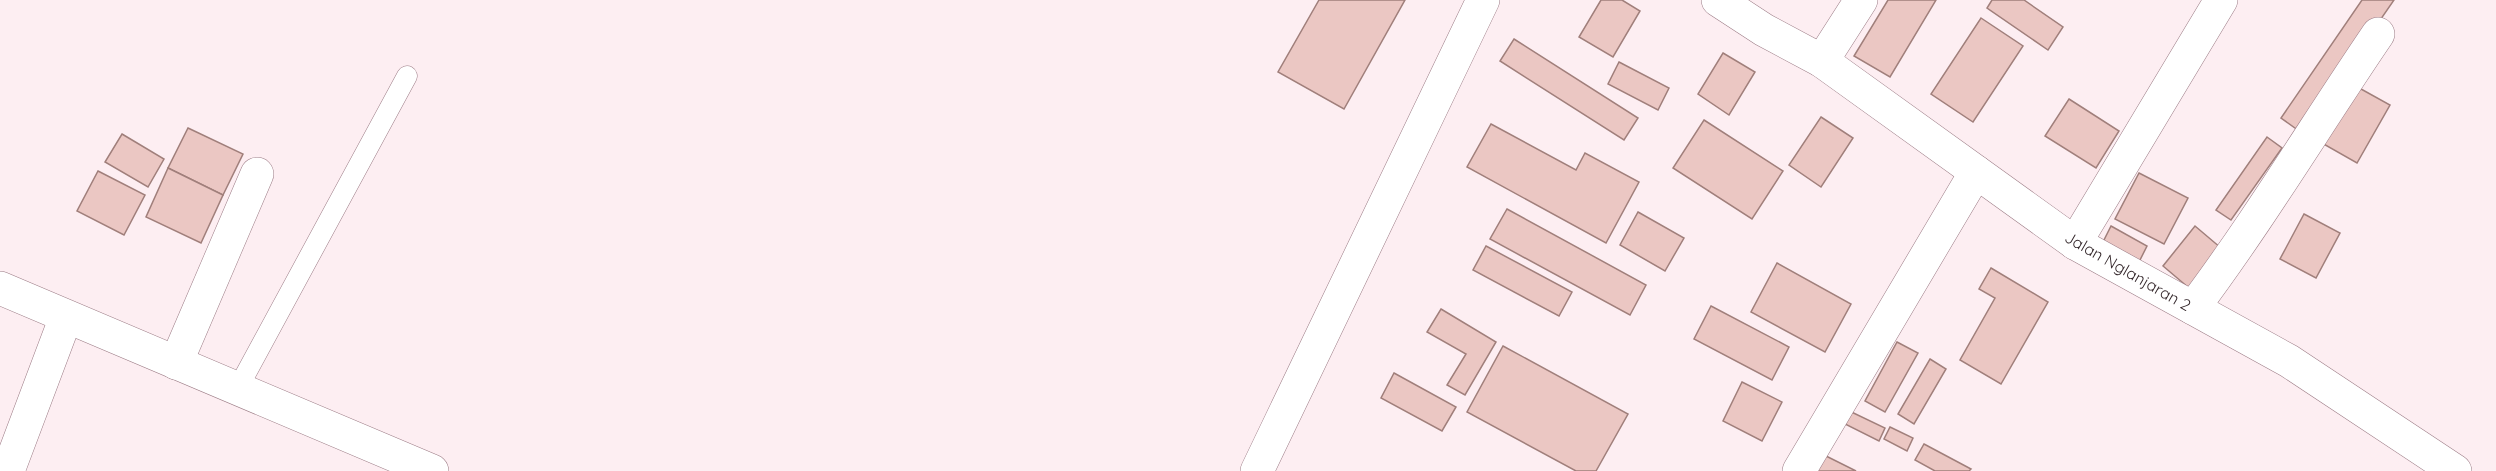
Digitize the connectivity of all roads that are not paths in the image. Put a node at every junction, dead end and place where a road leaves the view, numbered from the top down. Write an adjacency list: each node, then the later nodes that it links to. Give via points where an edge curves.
1 (1483, 0): 19 (street)
2 (1718, 0): 6 (street, Jalan Nglanjaran 2)
3 (1861, 0): 6 (street)
4 (2221, 0): 10 (street)
5 (2378, 33): 12 (street, via 2243,242)
6 (1822, 61): 8 (street, Jalan Nglanjaran 2)
7 (407, 75): 15 (lane)
8 (1976, 172): 10 (street, Jalan Nglanjaran 2); 20 (street)
9 (257, 174): 14 (street)
10 (2075, 243): 12 (street, Jalan Nglanjaran 2)
11 (0, 288): 13 (street)
12 (2193, 308): 16 (street, Jalan Nglanjaran 2, via 2289,361)
13 (66, 317): 14 (street); 17 (street)
14 (176, 363): 15 (street)
15 (238, 388): 18 (street)
16 (2420, 461): 21 (street, Jalan Nglanjaran 2)
17 (8, 471)
18 (432, 471)
19 (1257, 471)
20 (1798, 471)
21 (2455, 471)

